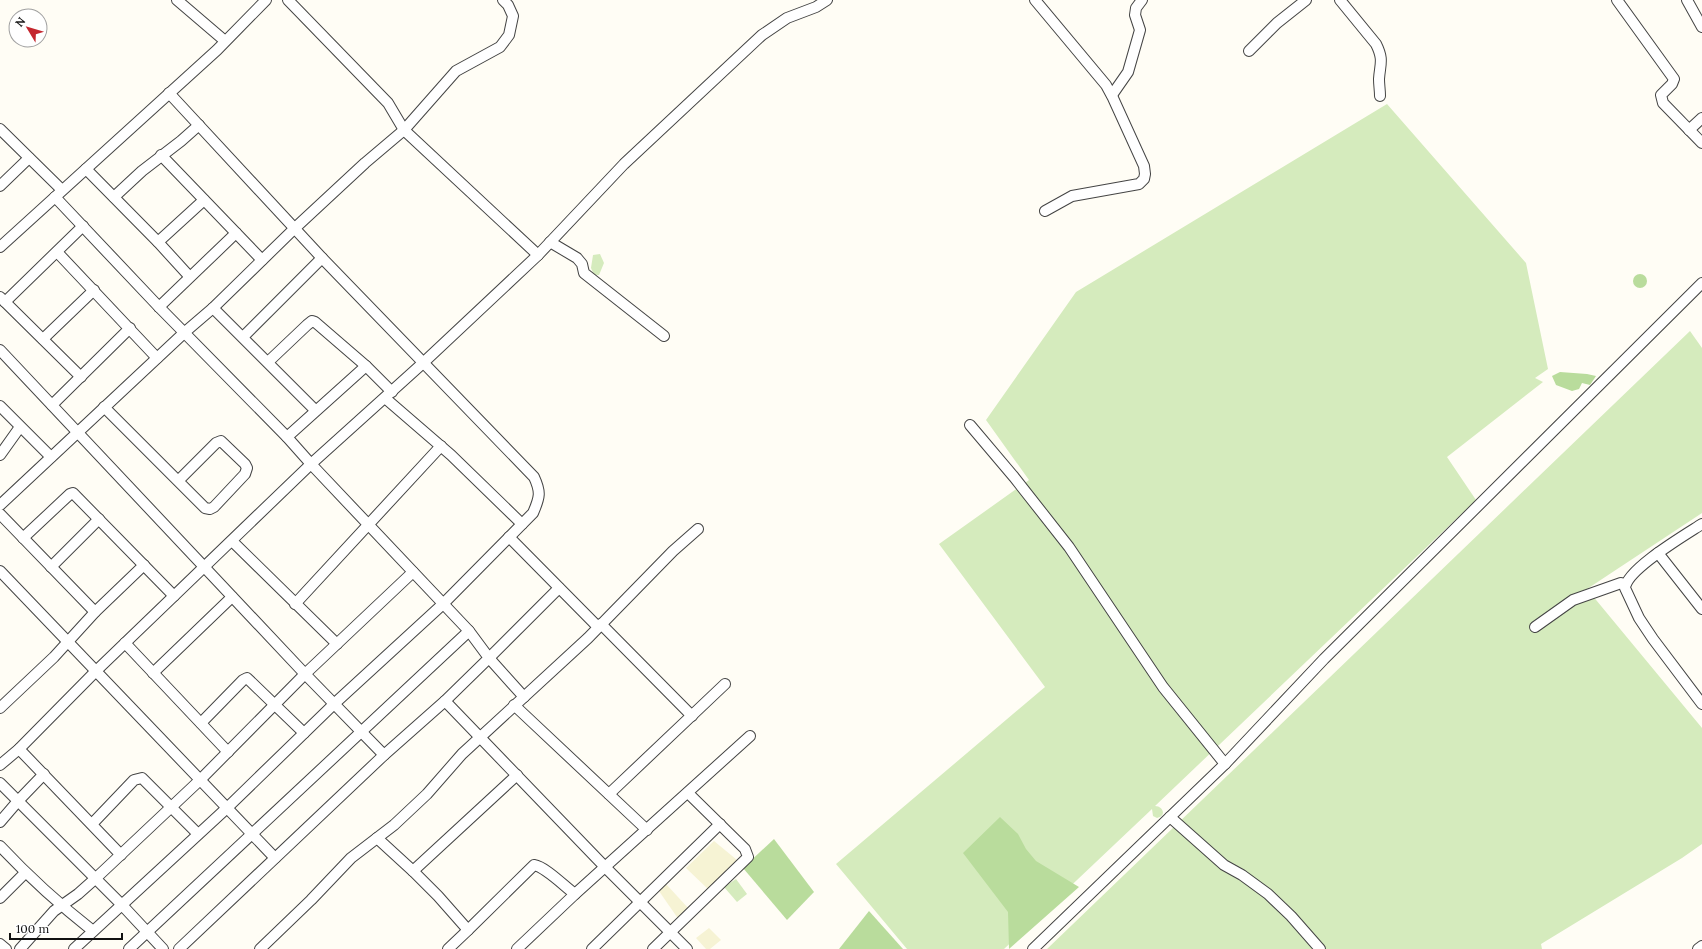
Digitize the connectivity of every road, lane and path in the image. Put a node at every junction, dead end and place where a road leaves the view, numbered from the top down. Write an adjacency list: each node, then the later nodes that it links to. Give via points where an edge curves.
1 (177, 0): 13 (street)
2 (266, 0): 13 (street)
3 (288, 0): 21 (street, via 388,103)
4 (503, 0): 21 (street, via 513,16 510,35 500,47 456,71)
5 (827, 0): 36 (street, via 787,18 762,34 624,164)
6 (1035, 0): 16 (street, via 1100,77)
7 (1306, 0): 14 (street, via 1277,23)
8 (1340, 0): 17 (street, via 1380,52)
9 (1617, 0): 22 (street, via 1671,73 1674,79 1661,95 1663,103)
10 (1687, 0): 12 (street)
11 (1141, 1): 16 (street, via 1135,15 1140,30 1128,72)
12 (1702, 27)
13 (225, 40): 15 (street)
14 (1249, 51)
15 (169, 93): 19 (street); 26 (street)
16 (1112, 95): 31 (street, via 1144,166 1144,179 1139,184 1072,196)
17 (1380, 96)
18 (1702, 118): 22 (street)
19 (199, 125): 24 (street); 33 (street)
20 (0, 130): 25 (street)
21 (404, 130): 33 (street); 39 (street)
22 (1689, 130): 23 (street)
23 (1702, 143)
24 (161, 155): 29 (street); 30 (street)
25 (29, 158): 27 (street); 28 (street)
26 (86, 169): 28 (street); 29 (street)
27 (0, 186)
28 (58, 193): 32 (street); 37 (street)
29 (114, 197): 35 (street)
30 (204, 200): 34 (street); 35 (street)
31 (1045, 211)
32 (83, 226): 38 (street); 46 (street)
33 (295, 228): 40 (street); 41 (street)
34 (236, 233): 41 (street); 42 (street)
35 (158, 242): 42 (street)
36 (550, 242): 39 (street); 50 (street, via 577,258 584,273)
37 (0, 247)
38 (57, 252): 44 (street); 45 (street)
39 (538, 255): 56 (street)
40 (322, 258): 51 (street); 56 (street)
41 (262, 260): 47 (street)
42 (189, 276): 46 (street)
43 (1702, 283): 125 (street, via 1324,659)
44 (94, 290): 48 (street); 52 (street)
45 (3, 299): 52 (street)
46 (159, 307): 49 (street)
47 (213, 308): 49 (street); 51 (street)
48 (130, 328): 54 (street); 58 (street)
49 (185, 332): 54 (street); 67 (street)
50 (664, 336)
51 (243, 337): 55 (street)
52 (43, 339): 58 (street)
53 (0, 350): 60 (street)
54 (157, 358): 62 (street)
55 (268, 362): 57 (street, via 312,321 320,325); 63 (street)
56 (423, 363): 59 (street); 76 (street, via 534,477 539,489 539,501 533,513)
57 (366, 366): 59 (street); 63 (street)
58 (81, 377): 60 (street)
59 (389, 395): 68 (street); 71 (street)
60 (52, 405): 66 (street)
61 (0, 406): 65 (street)
62 (104, 407): 66 (street); 72 (street)
63 (315, 410): 67 (street)
64 (970, 425): 125 (street, via 1069,547 1163,687)
65 (20, 427): 69 (street); 70 (street)
66 (77, 432): 70 (street); 87 (street)
67 (287, 437): 71 (street)
68 (441, 446): 76 (street); 77 (street)
69 (0, 455)
70 (51, 457): 73 (street)
71 (311, 464): 77 (street); 83 (street)
72 (178, 481): 72 (street, via 205,508 210,509 245,474 247,468 220,441)
73 (0, 505)
74 (0, 514): 82 (street)
75 (99, 519): 82 (street, via 72,493); 85 (street); 86 (street)
76 (522, 524): 80 (street)
77 (369, 525): 89 (street); 94 (street)
78 (1698, 526): 81 (street); 84 (street)
79 (698, 529): 98 (street)
80 (509, 537): 91 (street); 95 (street)
81 (1702, 537)
82 (23, 538): 86 (street)
83 (232, 541): 87 (street); 94 (street)
84 (1658, 553): 90 (street); 96 (street)
85 (144, 565): 92 (street); 97 (street)
86 (51, 567): 97 (street)
87 (204, 567): 92 (street); 93 (street)
88 (0, 571): 101 (street)
89 (413, 572): 95 (street); 103 (street)
90 (1625, 584): 99 (street, via 1618,584 1573,600); 110 (street, via 1626,592 1639,618)
91 (559, 588): 98 (street); 104 (street)
92 (174, 596): 102 (street)
93 (232, 597): 106 (street); 107 (street)
94 (296, 604): 103 (street)
95 (443, 604): 100 (street); 113 (street)
96 (1702, 609)
97 (95, 612): 101 (street)
98 (600, 626): 109 (street); 116 (street)
99 (1535, 627)
100 (469, 631): 104 (street); 118 (street)
101 (69, 642): 105 (street); 115 (street)
102 (125, 643): 105 (street); 106 (street)
103 (337, 644): 107 (street)
104 (489, 658): 109 (street); 111 (street)
105 (96, 671): 122 (street); 129 (street)
106 (153, 673): 117 (street)
107 (305, 674): 112 (street); 113 (street)
108 (725, 684): 116 (street)
109 (524, 697): 114 (street)
110 (1701, 700)
111 (445, 701): 121 (street); 124 (street)
112 (275, 704): 117 (street, via 245,678); 119 (street); 123 (street)
113 (334, 704): 118 (street); 119 (street)
114 (514, 705): 121 (street); 132 (street)
115 (0, 708)
116 (692, 716): 132 (street)
117 (201, 722): 123 (street)
118 (361, 732): 124 (street); 142 (street)
119 (304, 733): 135 (street)
120 (750, 736): 131 (street)
121 (480, 737): 128 (street); 143 (street, via 427,794)
122 (19, 749): 126 (street); 127 (street)
123 (228, 752): 129 (street)
124 (384, 755): 146 (street)
125 (1225, 764): 136 (street)
126 (0, 765)
127 (44, 774): 133 (street); 138 (street)
128 (517, 775): 147 (street); 148 (street)
129 (200, 780): 134 (street); 135 (street)
130 (0, 783): 133 (street)
131 (688, 793): 139 (street); 140 (street)
132 (609, 794): 140 (street)
133 (18, 801): 137 (street); 150 (street)
134 (171, 807): 138 (street, via 139,778 134,780); 141 (street); 145 (street)
135 (228, 807): 141 (street); 142 (street)
136 (1170, 817): 174 (street); 175 (street, via 1224,865 1268,894)
137 (0, 822)
138 (92, 824): 145 (street)
139 (720, 824): 153 (street); 159 (street, via 748,853 747,860)
140 (647, 830): 147 (street)
141 (198, 834): 154 (street)
142 (253, 834): 146 (street); 158 (street)
143 (377, 838): 148 (street); 168 (street, via 342,865 311,900)
144 (0, 846): 149 (street)
145 (121, 855): 150 (street)
146 (275, 858): 167 (street)
147 (606, 868): 151 (street); 153 (street)
148 (413, 870): 156 (street)
149 (25, 873): 152 (street); 155 (street)
150 (96, 878): 154 (street); 155 (street)
151 (575, 894): 156 (street, via 545,870 534,865); 170 (street)
152 (0, 898)
153 (640, 902): 159 (street); 171 (street)
154 (122, 904): 157 (street); 158 (street)
155 (61, 906): 157 (street); 163 (street)
156 (468, 930): 169 (street)
157 (93, 931): 164 (street)
158 (147, 932): 165 (street); 166 (street)
159 (670, 932): 172 (street); 173 (street)
160 (0, 944): 162 (street)
161 (1702, 946): 176 (street)
162 (6, 949)
163 (20, 949)
164 (74, 949)
165 (129, 949)
166 (162, 949)
167 (179, 949)
168 (260, 949)
169 (448, 949)
170 (517, 949)
171 (592, 949)
172 (653, 949)
173 (687, 949)
174 (1032, 949)
175 (1320, 949)
176 (1698, 949)

